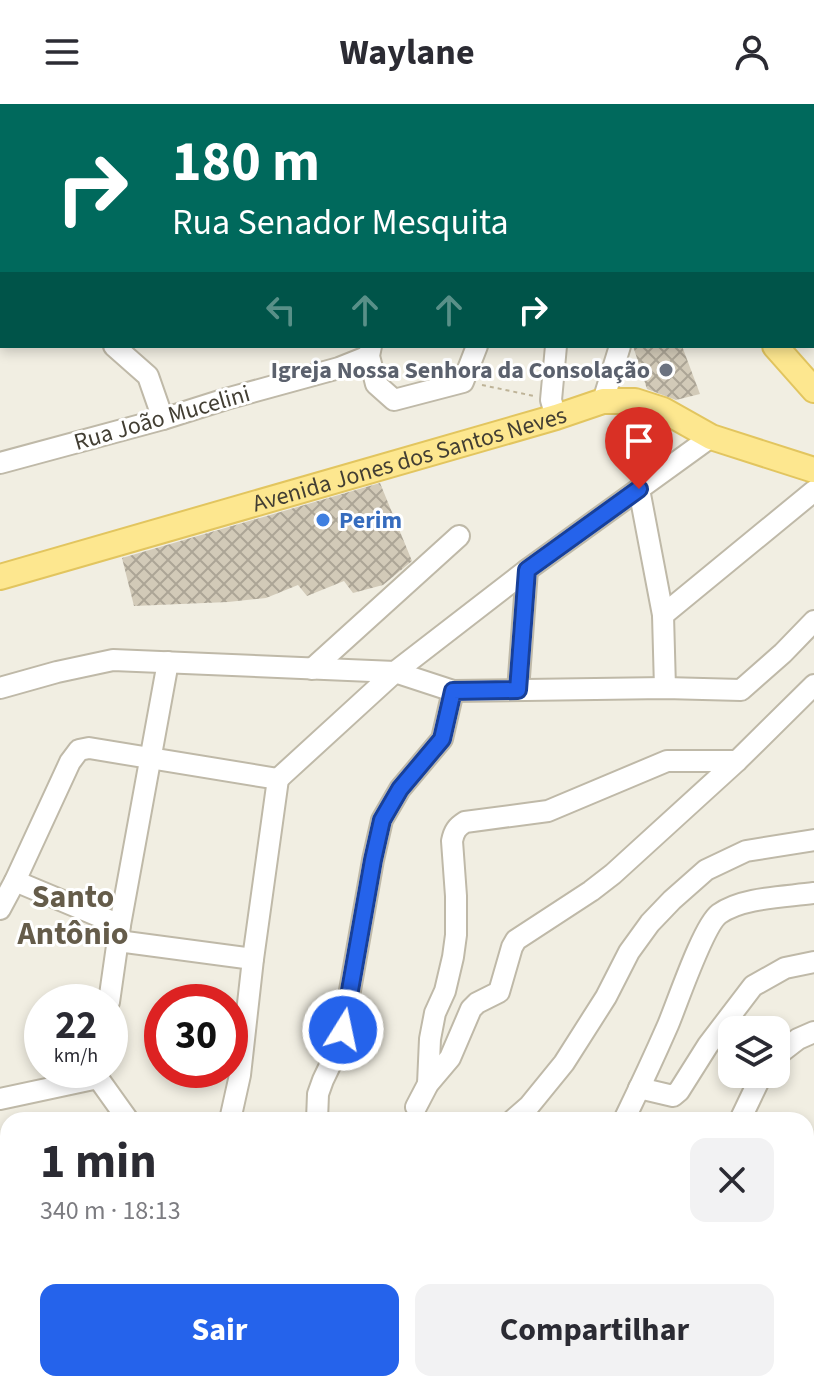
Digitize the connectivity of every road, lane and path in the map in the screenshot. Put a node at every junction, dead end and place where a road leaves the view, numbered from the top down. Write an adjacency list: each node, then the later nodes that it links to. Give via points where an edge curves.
1 (116, 348): 11 (street, via 148,376)
2 (476, 348): 7 (street)
3 (556, 348): 10 (street)
4 (619, 348): 9 (street)
5 (777, 348): 8 (main road)
6 (370, 351): 7 (street, via 376,384 394,400); 11 (street, Rua João Mucelini, via 339,368)
7 (463, 382): 10 (path)
8 (814, 390)
9 (603, 401): 10 (main road, Avenida Jones dos Santos Neves); 12 (main road, Avenida Jones dos Santos Neves, via 624,400 663,410)
10 (553, 408): 19 (main road, Avenida Jones dos Santos Neves)
11 (163, 419): 13 (street, Rua João Mucelini)
12 (711, 437): 14 (main road, Avenida Jones dos Santos Neves); 15 (street)
13 (0, 463)
14 (814, 470)
15 (639, 489): 18 (street); 20 (street)
16 (814, 491): 20 (street)
17 (459, 536): 23 (street)
18 (527, 570): 24 (street); 28 (street)
19 (0, 577)
20 (663, 615): 27 (street)
21 (813, 623): 27 (street, via 741,690)
22 (168, 662): 23 (street); 26 (street, via 113,660); 30 (street)
23 (312, 669): 24 (street)
24 (395, 672): 29 (street); 32 (street)
25 (814, 685): 31 (street)
26 (0, 688)
27 (665, 688): 28 (street)
28 (518, 690): 29 (street)
29 (453, 691): 50 (street, via 442,739 382,820 343,1030 318,1094)
30 (150, 756): 32 (street); 34 (street, via 79,750); 37 (street)
31 (737, 761): 41 (street, via 613,874 516,940 499,992 471,1009 450,1058); 41 (street, via 667,761 548,811 457,827 452,841 453,957 435,1013)
32 (278, 779): 38 (street)
33 (814, 840): 51 (street, via 746,851 706,870 672,900 629,952 564,1063)
34 (15, 881): 36 (street); 37 (street)
35 (814, 893): 44 (street, via 759,900 717,915)
36 (0, 909)
37 (119, 933): 38 (street); 40 (street)
38 (253, 959): 49 (street)
39 (814, 962): 44 (street, via 785,968 753,986 673,1096)
40 (112, 984)
41 (428, 1084): 47 (street)
42 (44, 1088): 46 (street)
43 (108, 1088): 48 (street)
44 (639, 1088): 52 (street)
45 (755, 1088): 53 (street)
46 (0, 1099)
47 (416, 1107)
48 (123, 1112)
49 (232, 1112)
50 (317, 1112)
51 (522, 1112)
52 (628, 1112)
53 (744, 1112)

